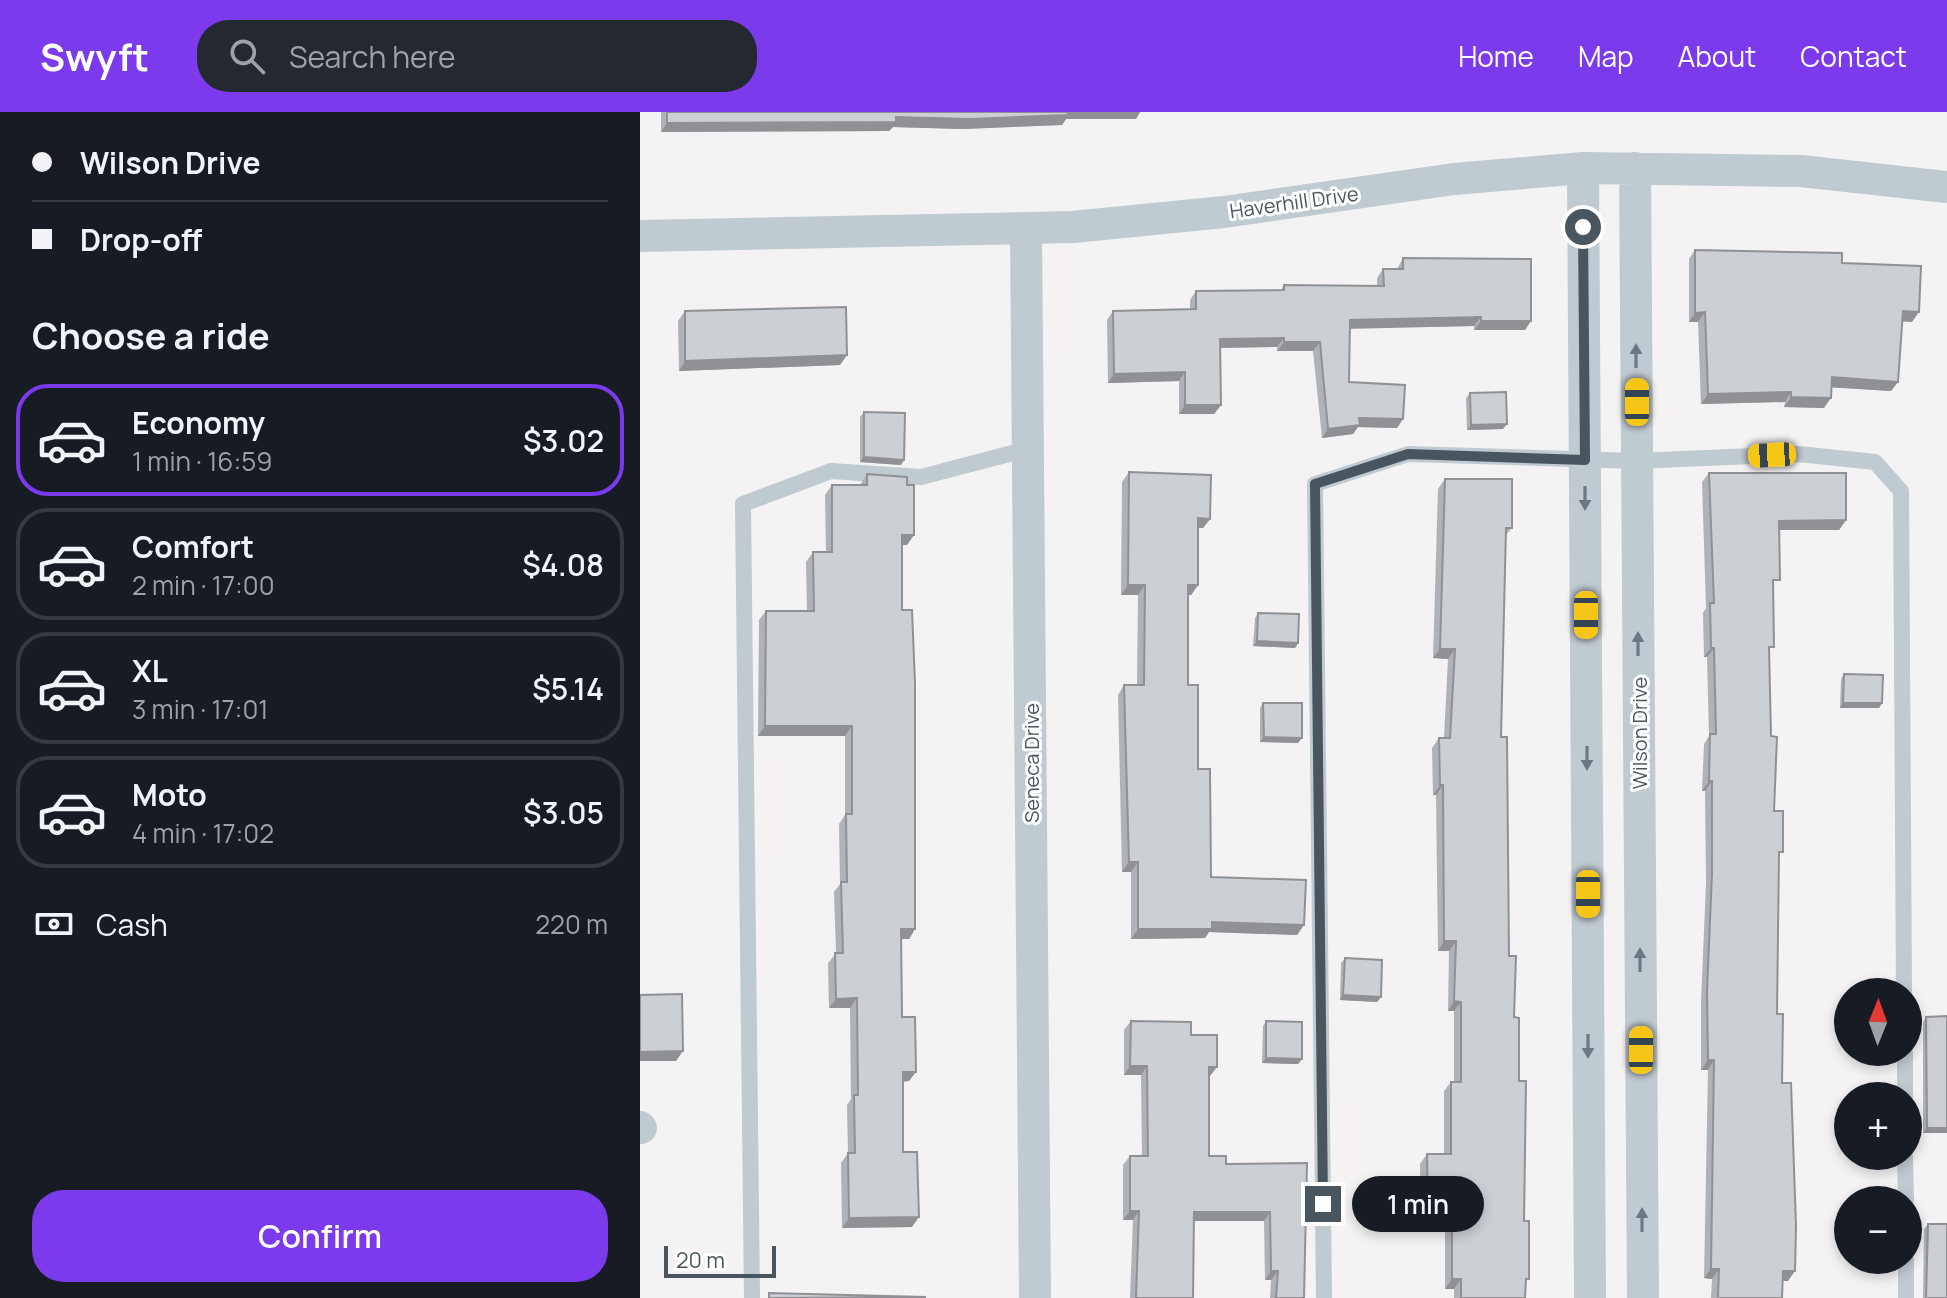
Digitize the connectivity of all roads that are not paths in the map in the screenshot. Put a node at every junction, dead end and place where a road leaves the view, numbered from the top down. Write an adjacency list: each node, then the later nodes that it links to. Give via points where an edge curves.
1 (1583, 168): 2 (street, Haverhill Drive); 4 (street, Haverhill Drive, via 1454,179 1224,212); 7 (street)
2 (1635, 168): 3 (street, Haverhill Drive, via 1801,171); 8 (street, Wilson Drive, one-way to 2)
3 (1947, 187)
4 (1026, 229): 5 (street, Haverhill Drive); 6 (street, Seneca Drive)
5 (640, 236)
6 (1028, 449): 11 (lane, via 921,477 831,471 743,504); 12 (street, Seneca Drive)
7 (1585, 460): 8 (lane); 13 (lane, via 1408,454 1315,484); 14 (street, one-way to 14)
8 (1637, 461): 9 (lane, via 1814,455 1875,462 1901,491); 15 (street, Wilson Drive, one-way to 8)
9 (1904, 978)
10 (1906, 1274): 16 (lane)
11 (752, 1298)
12 (1035, 1298)
13 (1324, 1298)
14 (1590, 1298)
15 (1643, 1298)
16 (1906, 1298)

